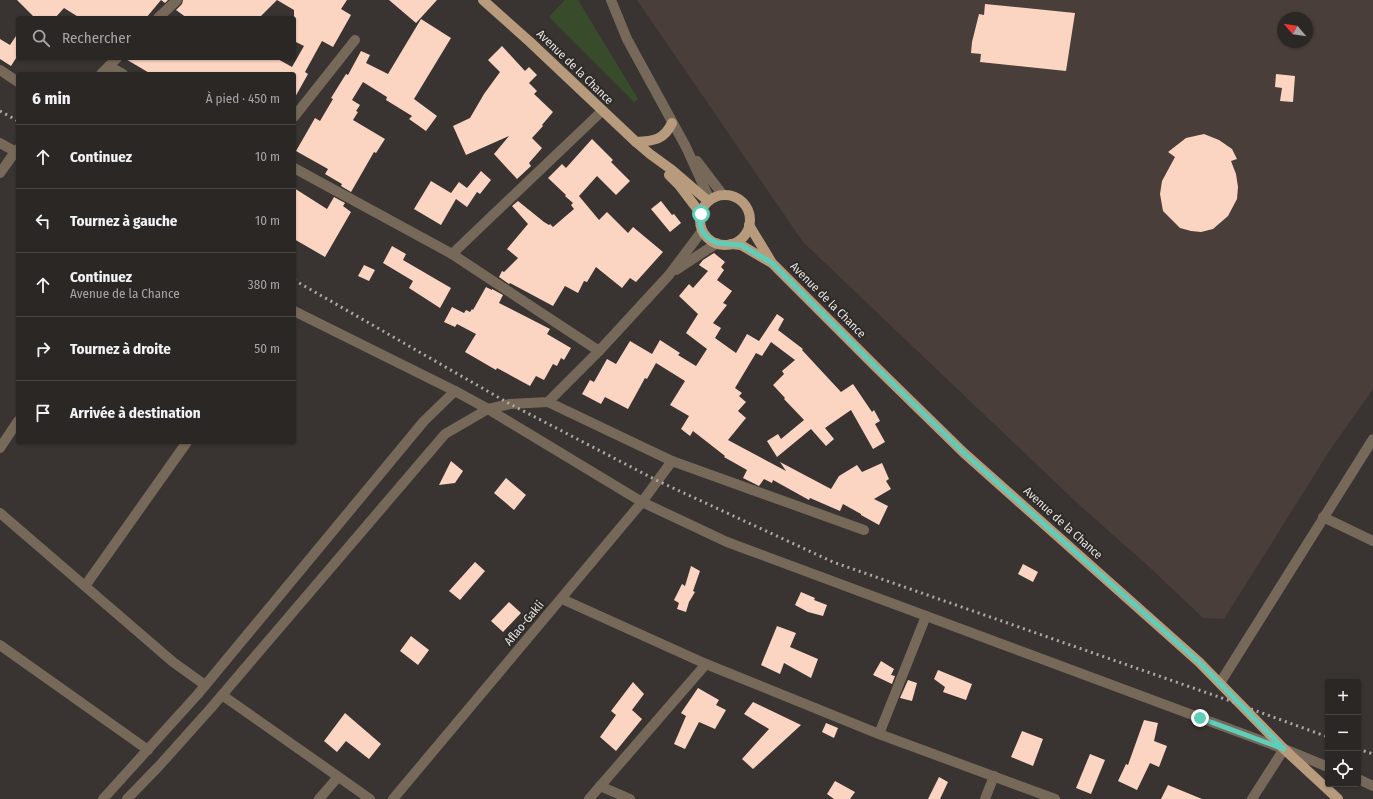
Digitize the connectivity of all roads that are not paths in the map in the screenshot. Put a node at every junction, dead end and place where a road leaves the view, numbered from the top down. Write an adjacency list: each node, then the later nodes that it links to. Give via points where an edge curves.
1 (177, 0): 4 (street)
2 (483, 0): 12 (main road, Avenue de la Chance)
3 (611, 0): 14 (street, via 627,40)
4 (160, 16)
5 (356, 40): 13 (street)
6 (116, 60): 7 (street)
7 (109, 66): 9 (street); 10 (street)
8 (0, 70): 11 (street)
9 (103, 72)
10 (120, 72)
11 (16, 81)
12 (602, 111): 16 (main road, Avenue de la Chance); 30 (street)
13 (296, 115)
14 (672, 122): 16 (main road, via 661,137 652,141); 17 (street)
15 (0, 142): 18 (street)
16 (636, 142): 20 (main road, Avenue de la Chance)
17 (686, 147): 23 (street); 24 (street)
18 (16, 150)
19 (16, 152): 22 (street)
20 (650, 154): 24 (main road, Avenue de la Chance); 25 (main road, Avenue de la Chance, via 679,185)
21 (296, 169): 30 (street)
22 (0, 173)
23 (723, 195): 24 (main road); 26 (main road, via 734,196 744,203 749,213)
24 (709, 200): 25 (main road)
25 (701, 214): 27 (main road)
26 (749, 225): 29 (main road, via 740,240); 31 (main road, Avenue de la Chance)
27 (702, 231): 28 (main road); 32 (street)
28 (717, 243): 29 (main road); 32 (street)
29 (729, 244): 31 (main road, Avenue de la Chance, via 741,245)
30 (452, 254): 34 (street)
31 (772, 263): 53 (main road, Avenue de la Chance, via 964,453)
32 (669, 275): 34 (street)
33 (296, 312): 35 (street)
34 (599, 351): 36 (street)
35 (455, 391): 37 (street); 54 (street, via 424,421)
36 (548, 402): 37 (street, via 510,404); 42 (street)
37 (488, 409): 43 (street); 55 (street, via 445,434)
38 (16, 424): 41 (street)
39 (1373, 439): 45 (street)
40 (186, 444): 48 (street)
41 (0, 448)
42 (672, 461): 43 (street, Aflao-Gakli); 46 (street)
43 (642, 502): 49 (street, Aflao-Gakli); 50 (street, via 727,542)
44 (0, 513): 48 (street)
45 (1323, 517): 47 (street); 53 (street)
46 (864, 530)
47 (1373, 541)
48 (85, 586): 54 (street, via 173,662)
49 (562, 599): 52 (street); 69 (street, Aflao-Gakli)
50 (926, 616): 56 (street); 57 (street)
51 (0, 646): 58 (street)
52 (706, 664): 56 (street); 63 (street)
53 (1220, 683): 57 (main road, Avenue de la Chance)
54 (205, 685): 58 (street)
55 (222, 695): 60 (street); 66 (street)
56 (879, 734): 61 (street)
57 (1284, 749): 59 (street); 74 (street); 75 (main road, Avenue de la Chance)
58 (148, 750): 65 (street)
59 (1325, 766)
60 (338, 776): 67 (street); 68 (street)
61 (994, 776): 72 (street); 73 (street)
62 (1361, 780): 64 (street)
63 (600, 786): 70 (street); 71 (street)
64 (1373, 786)
65 (103, 799)
66 (127, 799)
67 (319, 799)
68 (370, 799)
69 (393, 799)
70 (589, 799)
71 (630, 799)
72 (985, 799)
73 (1055, 799)
74 (1252, 799)
75 (1338, 799)

